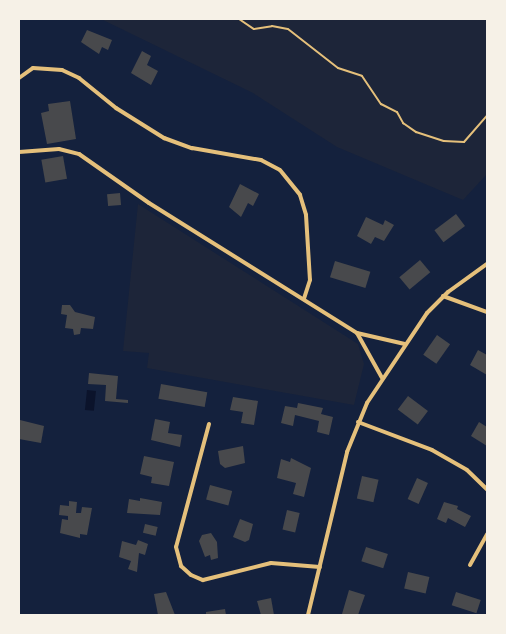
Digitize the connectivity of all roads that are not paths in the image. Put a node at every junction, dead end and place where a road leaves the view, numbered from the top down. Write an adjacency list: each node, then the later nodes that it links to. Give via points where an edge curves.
1 (19, 78): 5 (street, via 33,68 62,70 79,78 116,108 164,138 192,148 261,160 280,170 300,195 306,215 310,280)
2 (19, 152): 5 (street, via 59,149 85,157 149,203)
3 (487, 264): 4 (street)
4 (443, 296): 6 (street); 8 (street)
5 (304, 299): 7 (street)
6 (487, 312)
7 (357, 333): 8 (street); 9 (street)
8 (405, 344): 9 (street)
9 (382, 378): 10 (street)
10 (358, 422): 12 (street, via 432,450 467,470); 15 (street, via 344,463)
11 (209, 424): 15 (street, via 176,547 181,566 191,575 203,580 271,563)
12 (487, 488)
13 (487, 534): 14 (street)
14 (470, 565)
15 (320, 567): 16 (street)
16 (308, 615)

